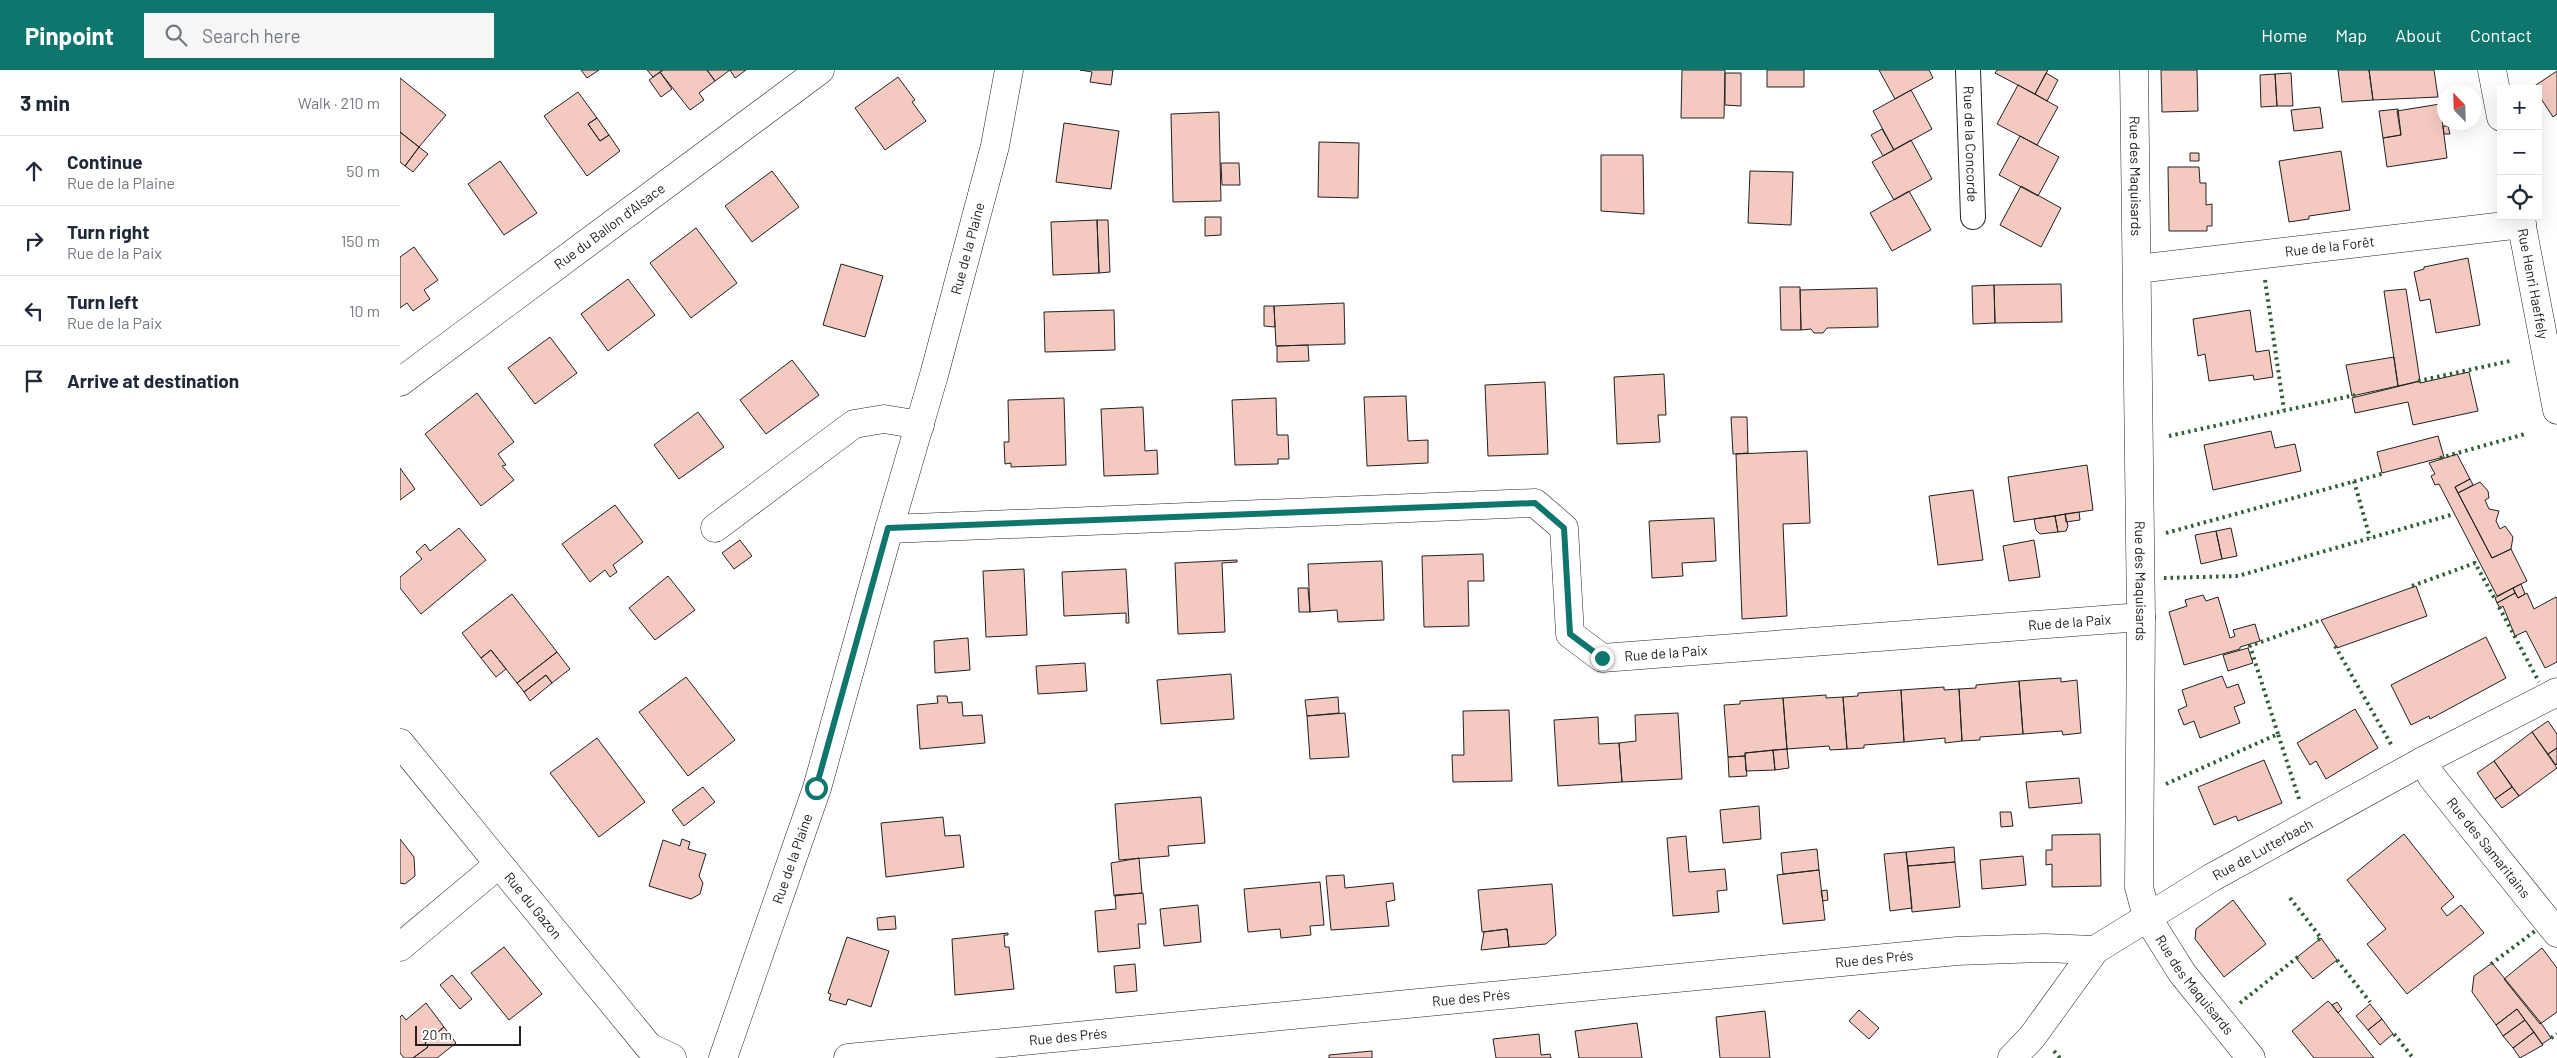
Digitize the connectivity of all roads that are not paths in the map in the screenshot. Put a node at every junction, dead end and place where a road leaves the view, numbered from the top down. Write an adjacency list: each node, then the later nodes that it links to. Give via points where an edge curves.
1 (820, 70): 10 (street, Rue du Ballon d'Alsace)
2 (1009, 70): 12 (street, Rue de la Plaine, via 994,146)
3 (1968, 70): 7 (street, Rue de la Concorde)
4 (2134, 70): 9 (street, Rue des Maquisards)
5 (2492, 70): 6 (street)
6 (2497, 96)
7 (1973, 217)
8 (2521, 220): 9 (street, Rue de la Forêt); 11 (street, Rue Henri Haeffely)
9 (2137, 269): 15 (street, Rue des Maquisards)
10 (400, 382)
11 (2557, 410)
12 (920, 425): 13 (street, via 884,419 854,424); 14 (street, Rue de la Plaine)
13 (715, 528)
14 (888, 528): 15 (street, Rue de la Paix, via 1535,503 1564,528 1570,634 1602,658); 25 (street, Rue de la Plaine, via 816,788)
15 (2141, 617): 20 (street, Rue des Maquisards, via 2139,887)
16 (2557, 692): 18 (street, Rue de Lutterbach)
17 (400, 743): 19 (street, Rue du Gazon)
18 (2423, 761): 20 (street, Rue de Lutterbach, via 2210,878); 21 (street, Rue des Samaritains, via 2432,777)
19 (498, 865): 22 (street); 24 (street, Rue du Gazon, via 649,1047)
20 (2147, 917): 23 (street, Rue de Lutterbach); 28 (street, Rue des Maquisards, via 2182,972)
21 (2557, 933)
22 (400, 947)
23 (2095, 950): 26 (street, Rue des Prés, via 1957,951); 27 (street, Rue de Lutterbach, via 2032,1037)
24 (672, 1058)
25 (723, 1058)
26 (848, 1058)
27 (2012, 1058)
28 (2251, 1058)

